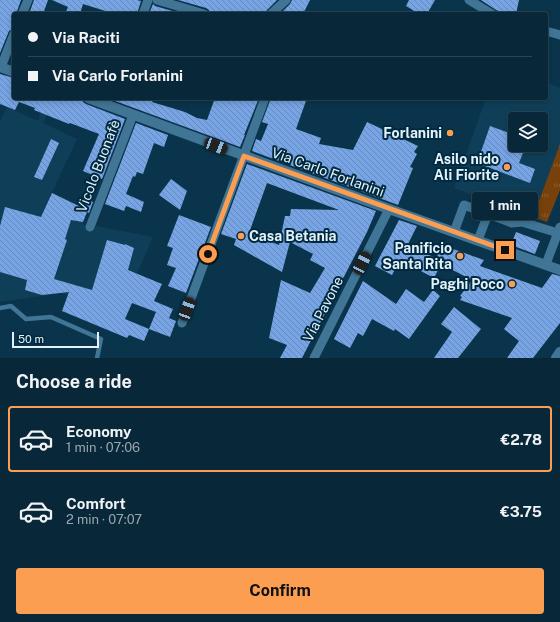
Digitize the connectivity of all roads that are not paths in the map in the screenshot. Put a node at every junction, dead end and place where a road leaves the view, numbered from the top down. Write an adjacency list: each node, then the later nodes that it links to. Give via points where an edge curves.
1 (28, 0): 7 (street)
2 (148, 0): 8 (street)
3 (157, 0): 6 (street)
4 (286, 0): 10 (street)
5 (469, 0): 11 (street)
6 (174, 2): 9 (street)
7 (23, 12)
8 (144, 12)
9 (199, 12)
10 (273, 12)
11 (489, 12)
12 (548, 32): 13 (street)
13 (560, 35)
14 (12, 39): 15 (street)
15 (0, 67): 16 (street)
16 (12, 71)
17 (98, 100): 19 (street, Via Carlo Forlanini)
18 (264, 100): 21 (street)
19 (109, 102): 20 (street, Via Carlo Forlanini)
20 (133, 115): 21 (street, Via Carlo Forlanini); 24 (street, Vicolo Buonafè)
21 (244, 156): 22 (street, Via Carlo Forlanini); 31 (street)
22 (389, 209): 26 (street, Via Carlo Forlanini); 34 (street, Via Pavone)
23 (488, 214): 25 (street, via 512,223 522,222); 26 (street, via 464,205); 27 (street)
24 (90, 227)
25 (559, 230): 28 (street)
26 (454, 232): 27 (street, Via Carlo Forlanini)
27 (478, 240): 28 (street, Via Carlo Forlanini)
28 (546, 264): 29 (street, Via Carlo Forlanini)
29 (560, 270)
30 (0, 308): 33 (lane, via 11,306 26,320 51,317 101,339)
31 (182, 323)
32 (560, 352): 35 (street)
33 (97, 358)
34 (314, 358)
35 (556, 358)

